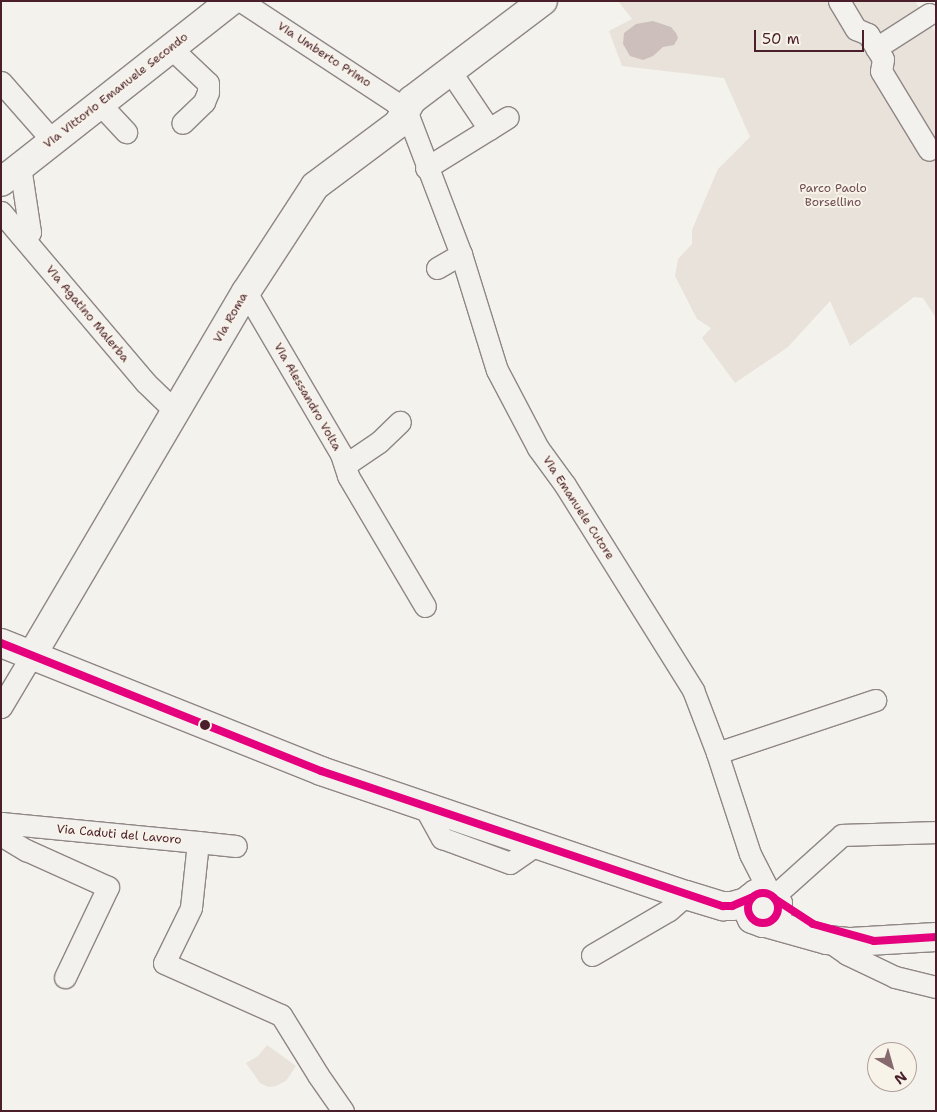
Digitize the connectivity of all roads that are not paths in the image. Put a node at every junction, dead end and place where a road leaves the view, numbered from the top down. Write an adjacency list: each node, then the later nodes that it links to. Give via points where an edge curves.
1 (231, 1): 6 (main road, Via Vittorio Emanuele Secondo)
2 (240, 1): 11 (street, Via Umberto Primo, via 395,102)
3 (543, 1): 8 (main road, Via Roma)
4 (839, 1): 7 (street, via 856,29 868,34)
5 (929, 13): 7 (street)
6 (171, 48): 10 (main road, Via Vittorio Emanuele Secondo); 13 (street, via 208,84 204,102)
7 (876, 48): 17 (street, via 884,59 881,71)
8 (450, 71): 11 (main road, Via Roma, via 412,100); 14 (street)
9 (1, 82): 16 (street)
10 (99, 103): 15 (street); 16 (main road, Via Vittorio Emanuele Secondo)
11 (404, 113): 18 (street, Via Emanuele Cutore, via 409,118); 24 (main road, Via Roma, via 398,124 315,186)
12 (508, 117): 14 (street)
13 (182, 123)
14 (489, 129): 18 (street)
15 (126, 132)
16 (52, 140): 19 (main road, Via Vittorio Emanuele Secondo)
17 (929, 150)
18 (426, 168): 22 (street, Via Emanuele Cutore)
19 (11, 174): 21 (street, via 30,232)
20 (1, 212): 21 (street, Via Agatino Malerba)
21 (23, 237): 25 (street, Via Agatino Malerba, via 146,383)
22 (461, 254): 23 (street); 33 (street, Via Emanuele Cutore, via 494,361 508,394 538,448 693,690)
23 (437, 268)
24 (246, 292): 25 (main road, Via Roma); 27 (street, Via Alessandro Volta)
25 (176, 412): 30 (main road, Via Roma)
26 (400, 422): 27 (street, via 379,442)
27 (345, 465): 28 (street, Via Alessandro Volta, via 348,476)
28 (425, 606)
29 (1, 643): 30 (main road)
30 (32, 656): 32 (street, Via Roma); 38 (main road, via 321,771)
31 (875, 700): 33 (street)
32 (1, 706)
33 (717, 753): 39 (street, Via Emanuele Cutore)
34 (1, 823): 36 (street, Via Caduti del Lavoro); 44 (street, via 4,837 26,850 108,886)
35 (936, 832): 39 (street, via 842,835)
36 (198, 842): 37 (street); 46 (street, Via Caduti del Lavoro, via 191,908 164,963 282,1015)
37 (236, 846)
38 (686, 895): 39 (main road, via 723,906 736,915); 43 (street, via 669,910)
39 (765, 905): 41 (main road); 42 (main road, via 813,924)
40 (936, 937): 42 (main road)
41 (827, 940): 42 (main road); 45 (street, via 847,954 895,977)
42 (874, 941)
43 (592, 955)
44 (65, 978)
45 (936, 987)
46 (343, 1111)

